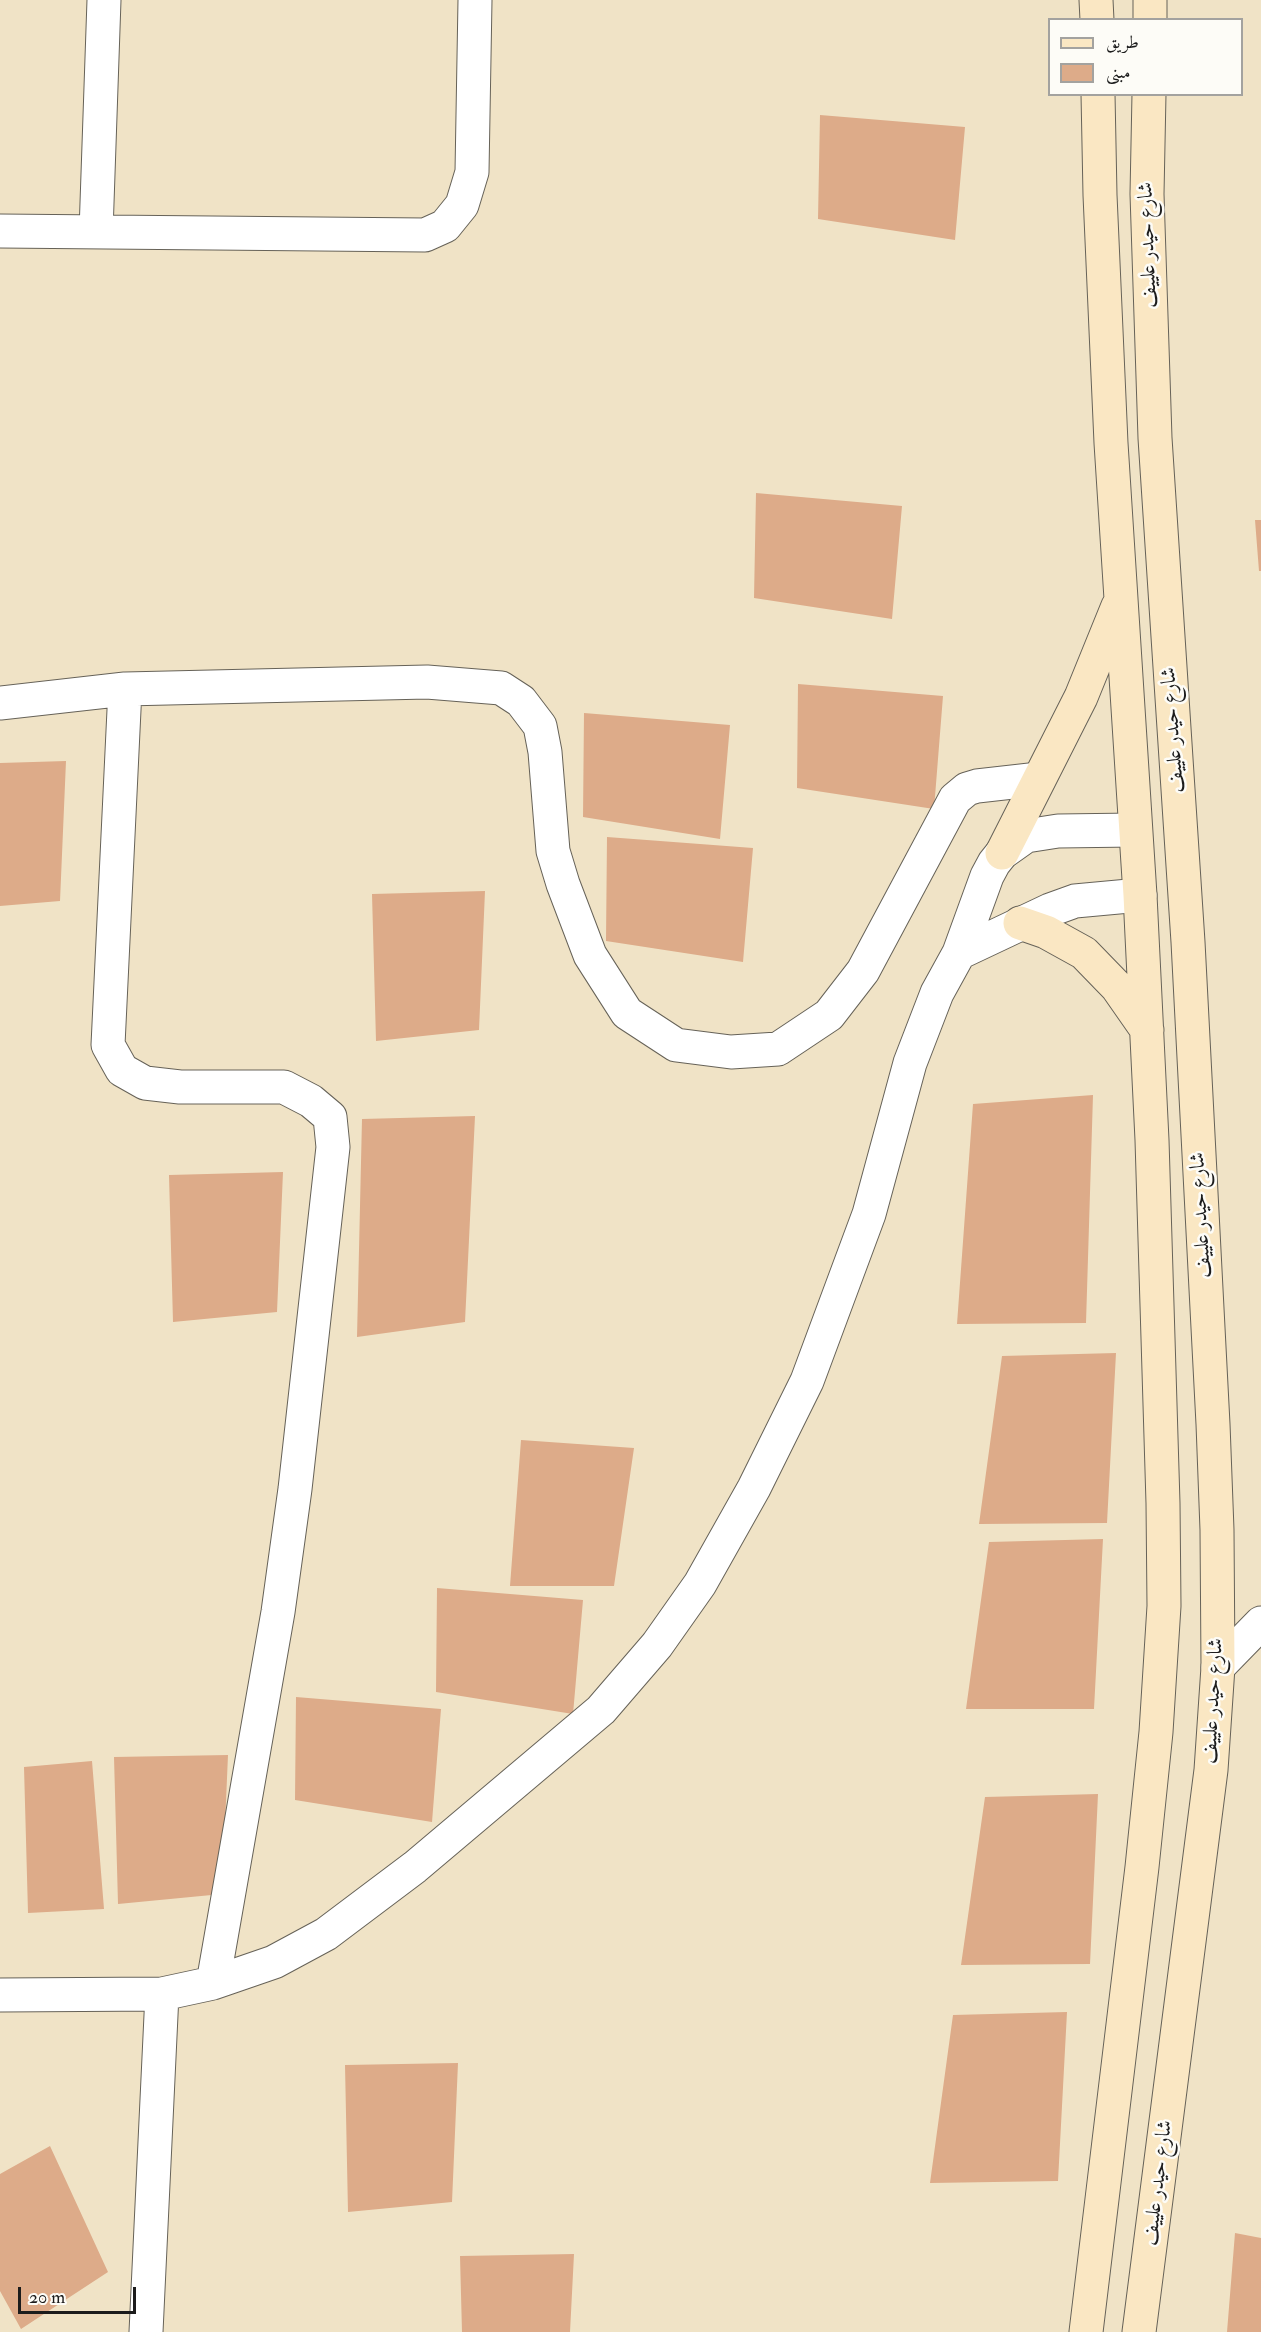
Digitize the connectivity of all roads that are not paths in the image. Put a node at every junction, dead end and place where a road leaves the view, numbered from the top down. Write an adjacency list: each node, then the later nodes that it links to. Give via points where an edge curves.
1 (104, 0): 10 (street)
2 (475, 0): 10 (street, via 472,172 462,205 445,226 425,235)
3 (1096, 0): 5 (main road)
4 (1150, 0): 6 (main road)
5 (1096, 18)
6 (1150, 18)
7 (1098, 96): 11 (main road, via 1110,431)
8 (1149, 96): 22 (main road, شارع حيدر علييف, via 1147,194 1155,438 1188,942 1214,1460)
9 (0, 231): 10 (street)
10 (96, 232)
11 (1121, 599): 14 (main road, via 1081,698); 15 (main road)
12 (125, 689): 13 (street); 14 (street, via 427,682 501,688 521,701 540,726 553,852 590,956 627,1013 676,1045 731,1052 778,1049 829,1016 863,971 954,799 977,786); 23 (street, via 108,1045 122,1070 145,1083 284,1087 330,1116 333,1147 278,1612)
13 (0, 702)
14 (1039, 779): 16 (main road)
15 (1135, 830): 16 (street, via 1026,836); 17 (main road)
16 (1002, 853): 19 (street, via 987,876)
17 (1140, 895): 18 (street, via 1075,901); 20 (main road)
18 (1020, 923): 19 (street); 20 (main road, via 1084,953 1117,987)
19 (959, 953): 23 (street, via 937,993 910,1063 869,1214 807,1381 754,1488 700,1584 657,1645 601,1710 415,1867 326,1934 274,1962)
20 (1147, 1030): 27 (main road, via 1164,1606 1144,1845)
21 (1261, 1623): 22 (street)
22 (1218, 1667): 28 (main road, شارع حيدر علييف, via 1212,1770)
23 (213, 1983): 25 (street)
24 (0, 1995): 25 (street)
25 (162, 1995): 26 (street)
26 (146, 2332)
27 (1086, 2332)
28 (1139, 2332)

